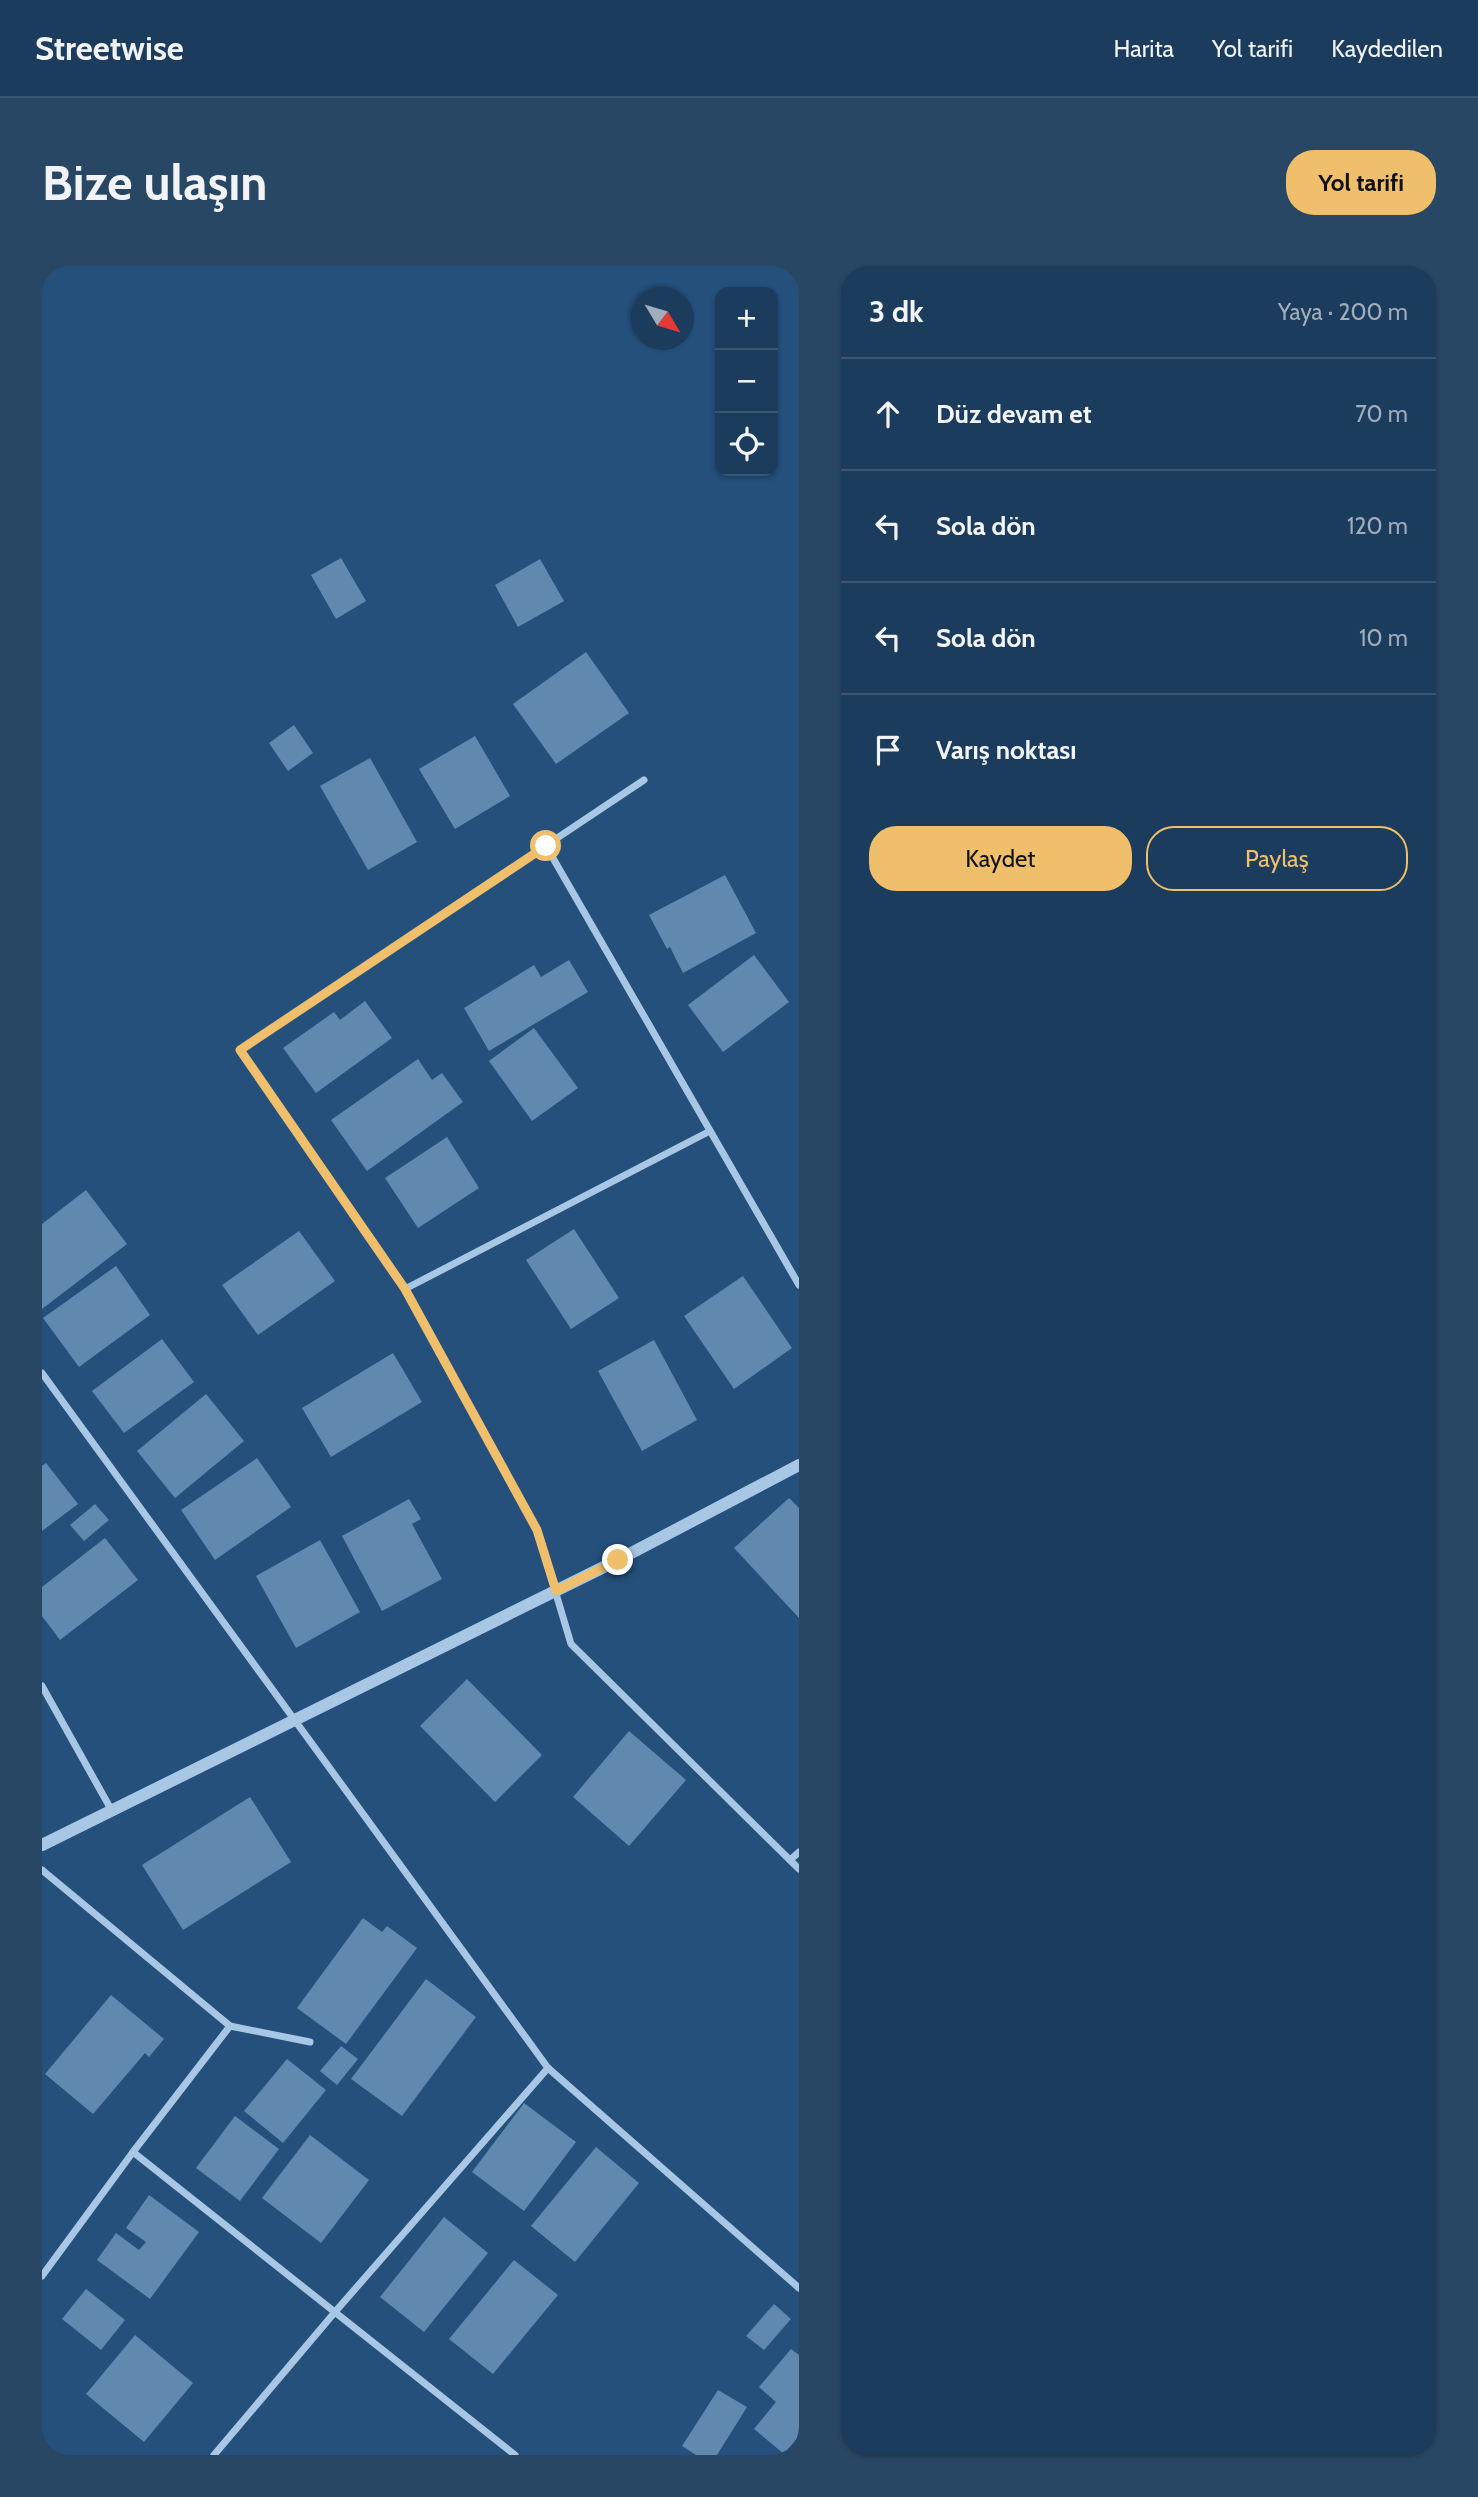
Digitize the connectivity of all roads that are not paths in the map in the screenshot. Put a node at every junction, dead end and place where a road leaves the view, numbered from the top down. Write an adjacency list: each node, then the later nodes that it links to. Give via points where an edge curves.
1 (643, 780): 2 (street)
2 (546, 846): 3 (street); 5 (street, via 240,1050)
3 (710, 1131): 4 (street); 5 (street)
4 (799, 1285)
5 (405, 1289): 8 (street, via 537,1530)
6 (42, 1373): 10 (street)
7 (799, 1465): 8 (street)
8 (556, 1591): 10 (street); 14 (street, via 571,1644)
9 (42, 1686): 11 (street)
10 (295, 1720): 11 (street); 19 (street)
11 (112, 1811): 12 (street)
12 (42, 1845)
13 (799, 1852): 14 (street)
14 (790, 1860): 15 (street)
15 (799, 1869)
16 (42, 1870): 17 (street)
17 (230, 2026): 18 (street); 20 (street)
18 (310, 2042)
19 (548, 2068): 22 (street); 23 (street)
20 (133, 2152): 21 (street); 23 (street)
21 (42, 2276)
22 (799, 2288)
23 (335, 2312): 24 (street); 25 (street)
24 (214, 2455)
25 (515, 2455)

